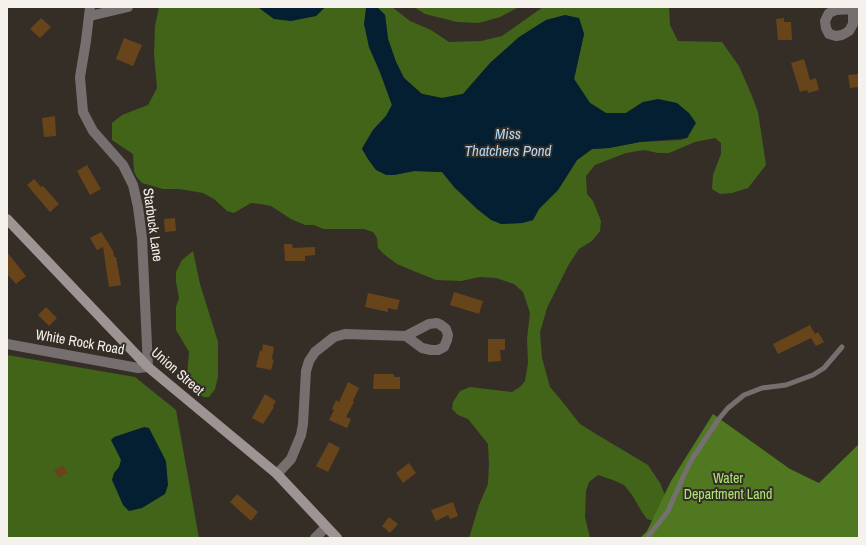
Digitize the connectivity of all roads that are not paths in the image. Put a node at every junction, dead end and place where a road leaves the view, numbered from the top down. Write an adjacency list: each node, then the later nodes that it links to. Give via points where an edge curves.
1 (128, 7): 2 (street)
2 (90, 11): 7 (street, Starbuck Lane, via 80,77 83,112 93,131 123,165 133,185 142,238)
3 (7, 219): 7 (main road, Union Street)
4 (406, 336): 8 (street, via 345,334 334,337 315,352 306,371 301,435 291,459)
5 (7, 344): 7 (street, White Rock Road, via 138,368)
6 (842, 347): 12 (lane, via 824,368 813,375 756,390 744,395 728,408 692,459 668,511)
7 (148, 367): 8 (main road, Union Street)
8 (277, 474): 9 (main road, Union Street)
9 (326, 527): 10 (street); 11 (main road, Union Street)
10 (315, 538)
11 (337, 538)
12 (647, 538)

